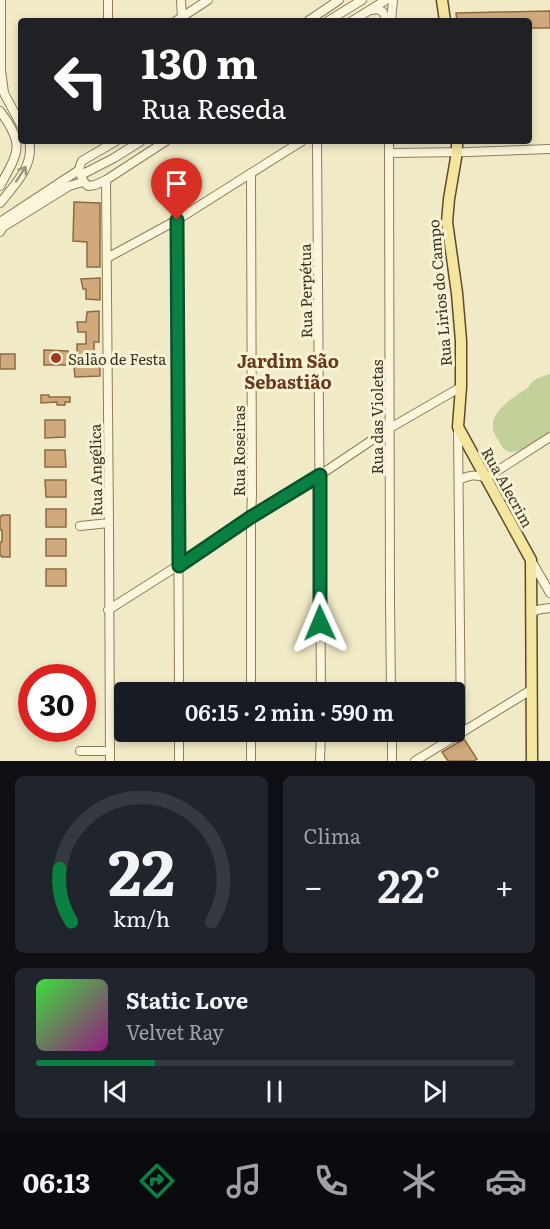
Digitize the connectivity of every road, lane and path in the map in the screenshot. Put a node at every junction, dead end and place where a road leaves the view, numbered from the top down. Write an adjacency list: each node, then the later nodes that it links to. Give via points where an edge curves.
1 (1, 0): 22 (street)
2 (108, 0): 13 (street)
3 (181, 0): 14 (street)
4 (208, 0): 15 (street)
5 (320, 0): 12 (street)
6 (339, 0): 12 (street)
7 (363, 0): 17 (street)
8 (386, 0): 11 (street)
9 (393, 0): 20 (street)
10 (442, 0): 21 (main road)
11 (368, 11): 18 (street); 19 (street, via 378,9)
12 (320, 13): 16 (street)
13 (108, 18)
14 (179, 18)
15 (181, 18)
16 (312, 18)
17 (333, 18)
18 (357, 18)
19 (388, 18)
20 (390, 18)
21 (445, 18)
22 (0, 71): 23 (street)
23 (13, 111): 24 (street); 25 (street)
24 (1, 114): 39 (street, via 17,141 15,158)
25 (18, 120)
26 (29, 144): 40 (street, one-way to 26, via 25,171)
27 (108, 144): 37 (street, via 82,161)
28 (136, 144): 37 (street)
29 (161, 144): 38 (street)
30 (297, 144): 36 (street)
31 (317, 144): 49 (street, Rua Perpétua)
32 (389, 144): 35 (street, Rua das Violetas)
33 (457, 147): 34 (street); 35 (street); 45 (main road, Rua Lirios do Campo, via 447,222 457,293)
34 (550, 149)
35 (389, 153): 47 (street, Rua das Violetas)
36 (251, 173): 41 (street); 52 (street, Rua Roseiras)
37 (81, 176): 38 (street, via 88,186); 42 (street); 43 (street)
38 (106, 180): 44 (street, Rua Angélica)
39 (0, 186)
40 (0, 203)
41 (177, 220): 44 (street); 56 (street)
42 (0, 222)
43 (0, 232)
44 (107, 258): 53 (street, Rua Angélica)
45 (461, 387): 46 (main road, Rua Lirios do Campo); 47 (street)
46 (458, 427): 50 (main road, Rua Alecrim); 51 (street, Rua Lirios do Campo)
47 (390, 428): 49 (street); 64 (street, Rua das Violetas)
48 (550, 437): 50 (street)
49 (320, 475): 52 (street); 63 (street, Rua Perpétua)
50 (486, 478): 51 (street, via 472,474); 55 (main road, Rua Alecrim)
51 (459, 480): 65 (street, Rua Lirios do Campo)
52 (251, 517): 56 (street); 62 (street, Rua Roseiras)
53 (109, 523): 54 (street); 59 (street, Rua Angélica)
54 (80, 526)
55 (531, 560): 57 (street, Rua Alecrim); 60 (main road)
56 (179, 566): 59 (street); 61 (street)
57 (550, 593)
58 (550, 608): 60 (street)
59 (108, 610): 75 (street, Rua Angélica)
60 (531, 615): 66 (main road)
61 (178, 682)
62 (251, 682)
63 (321, 682)
64 (391, 682)
65 (461, 682)
66 (531, 690): 67 (street); 68 (main road)
67 (515, 699): 68 (street); 69 (street)
68 (531, 705): 83 (main road)
69 (465, 730)
70 (179, 742): 78 (street)
71 (251, 742): 79 (street)
72 (321, 742): 80 (street)
73 (392, 742): 81 (street)
74 (445, 742): 82 (street)
75 (110, 751): 76 (street); 77 (street, Rua Angélica)
76 (80, 752)
77 (110, 761)
78 (179, 761)
79 (251, 761)
80 (320, 761)
81 (392, 761)
82 (415, 761)
83 (532, 761)

